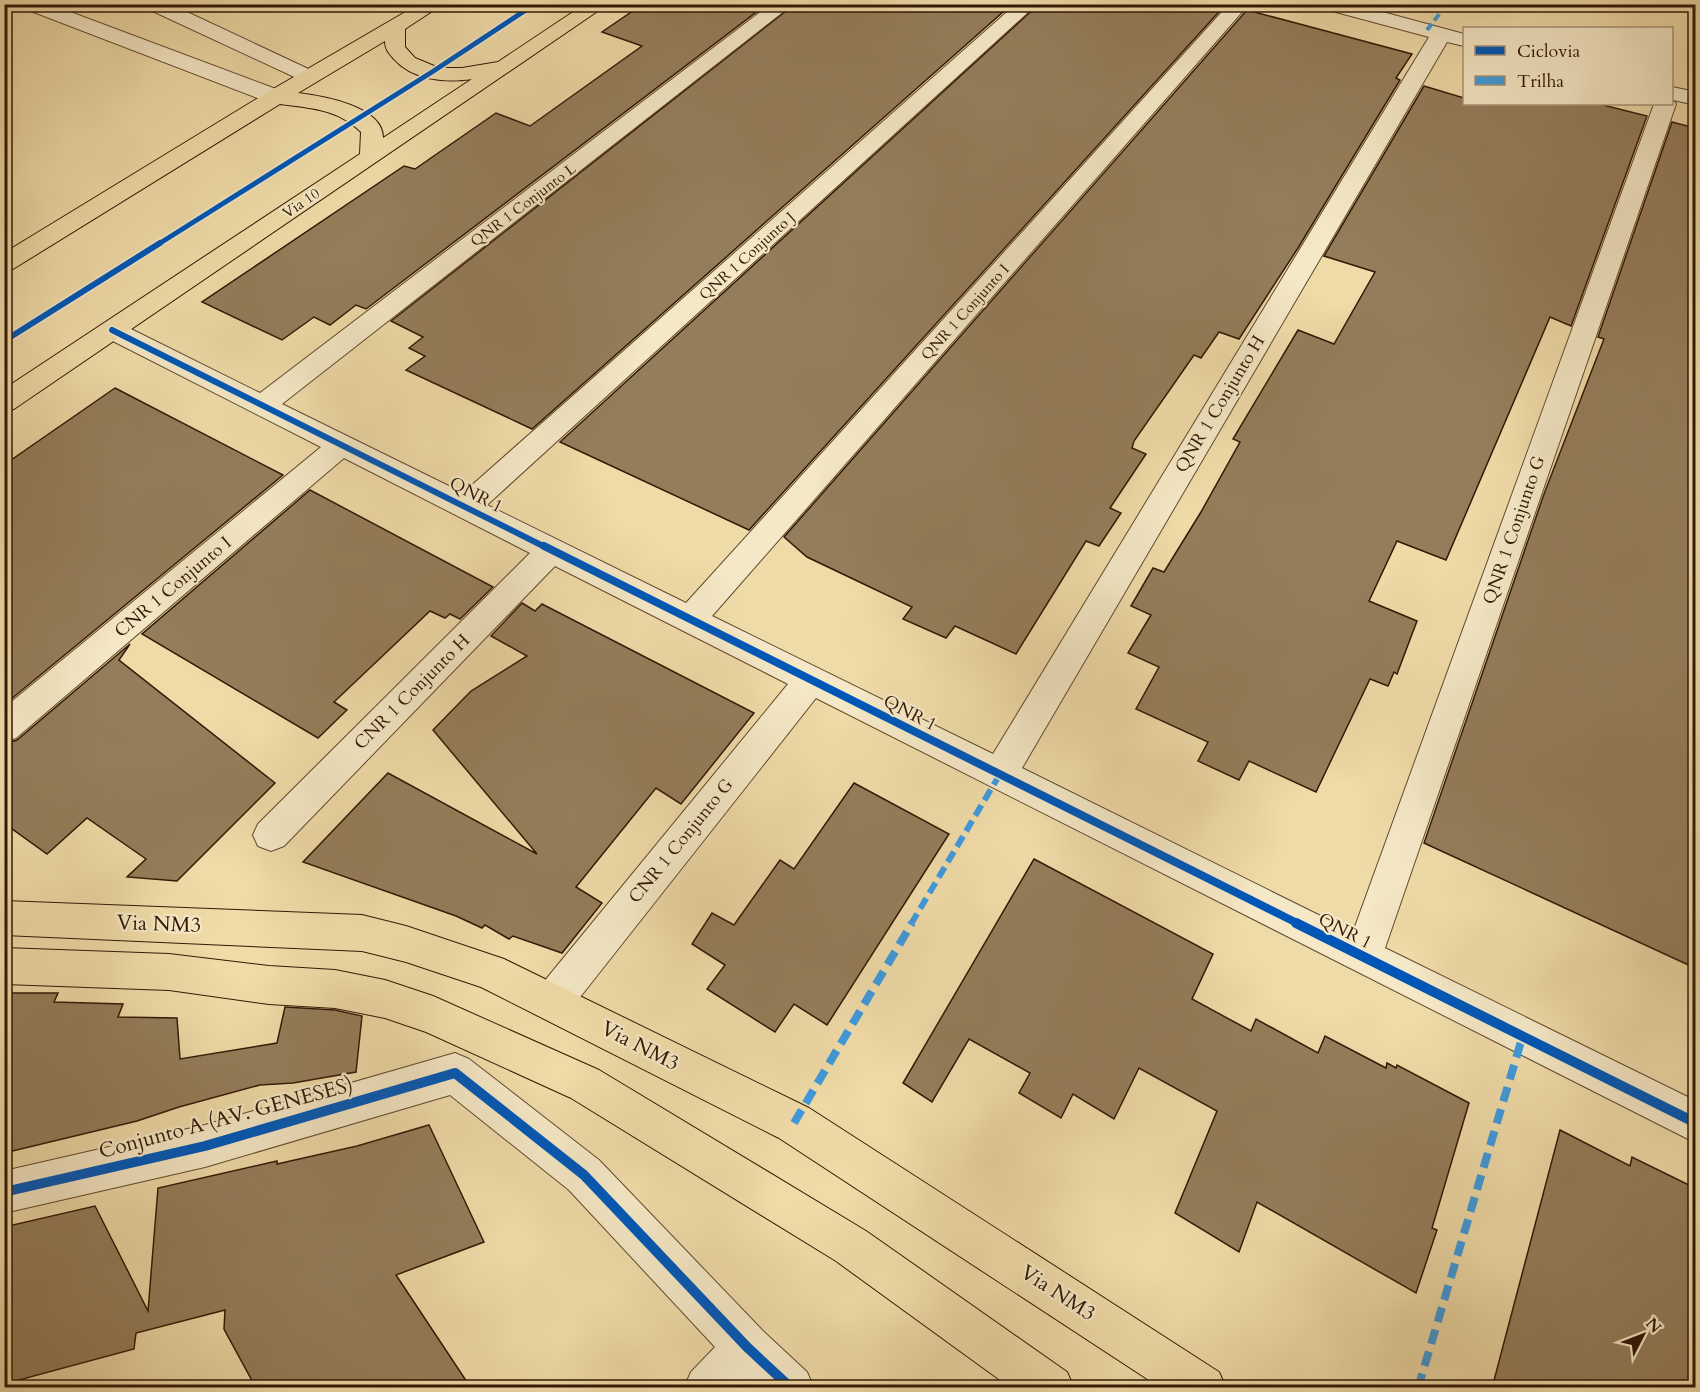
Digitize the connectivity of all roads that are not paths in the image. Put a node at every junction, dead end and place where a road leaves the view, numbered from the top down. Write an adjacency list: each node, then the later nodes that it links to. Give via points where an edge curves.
1 (30, 4): 14 (street)
2 (153, 4): 12 (street)
3 (434, 4): 9 (main road)
4 (599, 4): 11 (main road, Via 10)
5 (784, 4): 21 (street, QNR 1 Conjunto L)
6 (1028, 4): 23 (street, QNR 1 Conjunto J)
7 (1240, 4): 25 (street, QNR 1 Conjunto I)
8 (1328, 4): 10 (street)
9 (395, 27): 11 (main road, via 395,48 408,62 432,72 476,74); 12 (main road)
10 (1453, 37): 28 (street, QNR 1 Conjunto H)
11 (506, 66): 17 (main road, Via 10)
12 (310, 77): 14 (main road)
13 (1673, 94): 15 (street)
14 (276, 97): 17 (main road, via 323,103 360,117 372,130); 18 (main road)
15 (1695, 99)
16 (1665, 105): 31 (street, QNR 1 Conjunto G)
17 (371, 156): 19 (main road, Via 10)
18 (4, 264)
19 (112, 330): 20 (main road, Via 10); 21 (street, QNR 1)
20 (4, 402)
21 (262, 405): 22 (street, QNR 1)
22 (341, 445): 23 (street, QNR 1); 27 (street, CNR 1 Conjunto I)
23 (466, 507): 24 (street, QNR 1)
24 (552, 550): 25 (street, QNR 1); 29 (street, CNR 1 Conjunto H)
25 (690, 619): 26 (street, QNR 1)
26 (811, 680): 28 (street, QNR 1); 33 (street, CNR 1 Conjunto G)
27 (4, 728)
28 (1000, 774): 31 (street, QNR 1)
29 (271, 835)
30 (4, 918): 33 (main road, Via NM3, via 362,933 458,960)
31 (1364, 957): 34 (street, QNR 1)
32 (4, 966): 39 (main road, via 169,972 335,988 433,1015 585,1084 851,1246)
33 (552, 1002): 40 (main road, Via NM3, via 794,1123)
34 (1695, 1123)
35 (4, 1192): 36 (street, Conjunto A (AV. GENESES), via 205,1146 455,1073 584,1175)
36 (747, 1347): 37 (street); 38 (street)
37 (707, 1388)
38 (791, 1388)
39 (1051, 1388)
40 (1203, 1388)

